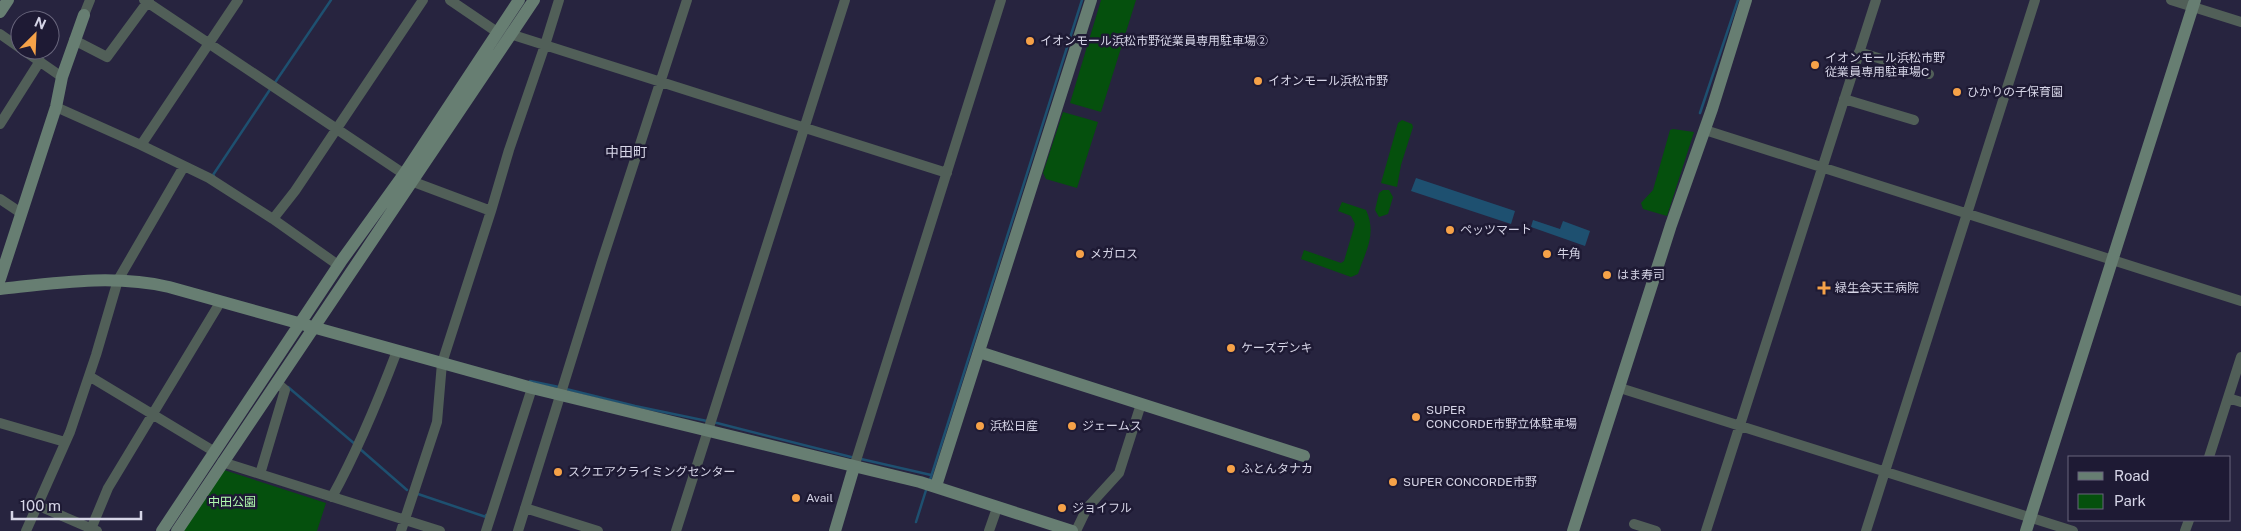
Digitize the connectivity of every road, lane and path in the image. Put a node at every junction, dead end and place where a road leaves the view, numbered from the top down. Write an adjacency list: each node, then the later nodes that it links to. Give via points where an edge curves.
1 (8, 0): 19 (street)
2 (90, 0): 20 (street)
3 (238, 0): 24 (street)
4 (423, 0): 36 (street)
5 (450, 0): 22 (street)
6 (519, 0): 22 (street)
7 (534, 0): 22 (street)
8 (558, 0): 25 (street)
9 (687, 0): 30 (street)
10 (845, 0): 35 (street)
11 (1001, 0): 41 (street)
12 (1091, 0): 57 (street)
13 (1746, 0): 37 (street)
14 (1876, 0): 26 (street)
15 (2034, 0): 46 (street)
16 (2171, 0): 18 (street)
17 (147, 1): 23 (street, via 107,57); 24 (street)
18 (2194, 3): 21 (street); 48 (street)
19 (0, 12)
20 (84, 15): 23 (street)
21 (2241, 22)
22 (504, 33): 25 (street); 42 (street)
23 (74, 40): 29 (street)
24 (209, 43): 36 (street); 38 (street)
25 (545, 46): 30 (street); 44 (street, via 508,150)
26 (1859, 52): 28 (street); 31 (street)
27 (40, 61): 29 (street); 34 (street)
28 (1930, 74)
29 (62, 77): 32 (street)
30 (661, 82): 35 (street); 64 (street)
31 (1844, 99): 33 (street); 40 (street)
32 (56, 107): 38 (street); 45 (street)
33 (1914, 120)
34 (0, 124)
35 (804, 128): 41 (street); 71 (street)
36 (337, 129): 42 (street); 47 (street)
37 (1705, 130): 40 (street); 63 (street, via 1671,225)
38 (140, 145): 39 (street)
39 (183, 168): 47 (street, via 209,178); 51 (street)
40 (1823, 168): 46 (street); 70 (street)
41 (947, 173): 76 (street)
42 (407, 177): 44 (street); 49 (street); 55 (street)
43 (0, 199): 45 (street)
44 (491, 211): 59 (street)
45 (21, 213): 50 (street)
46 (1967, 214): 48 (street); 77 (street)
47 (273, 219): 49 (street)
48 (2113, 261): 53 (street); 84 (street)
49 (338, 265): 55 (street)
50 (0, 279)
51 (118, 280): 52 (street); 54 (street, via 157,284); 60 (street)
52 (0, 289)
53 (2241, 300)
54 (221, 302): 55 (street); 68 (street)
55 (307, 325): 56 (street); 61 (street); 75 (street)
56 (397, 350): 59 (street); 80 (street, via 361,442)
57 (979, 352): 67 (street); 79 (street)
58 (2241, 357): 65 (street)
59 (442, 363): 62 (street); 85 (street, via 437,422)
60 (89, 376): 68 (street); 72 (street)
61 (277, 383): 75 (street); 78 (street, via 285,390)
62 (532, 388): 64 (street); 93 (street)
63 (1620, 388): 70 (street); 101 (street)
64 (561, 395): 71 (street); 82 (street)
65 (2228, 398): 66 (street); 74 (street)
66 (2241, 402)
67 (1141, 404): 73 (street); 100 (street, via 1119,473 1087,508)
68 (153, 414): 75 (street); 87 (street, via 108,488)
69 (0, 423): 72 (street)
70 (1741, 426): 77 (street); 103 (street)
71 (708, 429): 76 (street); 96 (street)
72 (65, 442): 81 (street)
73 (1304, 456)
74 (2209, 456)
75 (219, 457): 78 (street); 89 (street); 90 (street)
76 (854, 467): 79 (street); 97 (street)
77 (1885, 472): 84 (street); 104 (street)
78 (260, 474): 80 (street)
79 (938, 481): 83 (street, via 948,492)
80 (332, 497): 85 (street)
81 (39, 506): 87 (street); 88 (street)
82 (525, 508): 94 (street); 95 (street)
83 (998, 508): 98 (street); 99 (street)
84 (2030, 518): 105 (street); 106 (street)
85 (404, 520): 91 (street); 92 (street)
86 (1634, 524): 102 (street)
87 (94, 530)
88 (26, 531)
89 (162, 531)
90 (176, 531)
91 (400, 531)
92 (440, 531)
93 (486, 531)
94 (518, 531)
95 (598, 531)
96 (676, 531)
97 (835, 531)
98 (989, 531)
99 (1072, 531)
100 (1076, 531)
101 (1573, 531)
102 (1656, 531)
103 (1706, 531)
104 (1866, 531)
105 (2026, 531)
106 (2073, 531)

